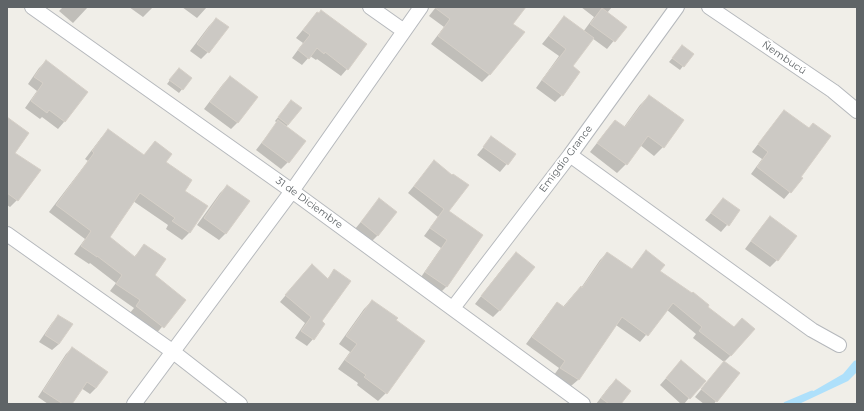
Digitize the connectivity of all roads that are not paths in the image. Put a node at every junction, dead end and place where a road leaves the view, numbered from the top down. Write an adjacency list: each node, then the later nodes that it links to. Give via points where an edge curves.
1 (32, 7): 9 (street, 31 de Diciembre)
2 (370, 7): 6 (street)
3 (421, 7): 6 (street)
4 (677, 7): 8 (street, Emigdio Grance)
5 (709, 7): 7 (street, Ñembucú, via 833,91)
6 (404, 31): 9 (street)
7 (857, 111)
8 (570, 155): 11 (street, Emigdio Grance); 12 (street, via 812,330)
9 (292, 190): 11 (street, 31 de Diciembre); 13 (street)
10 (7, 234): 13 (street)
11 (453, 308): 16 (street, 31 de Diciembre)
12 (839, 345)
13 (172, 351): 14 (street); 15 (street)
14 (134, 404)
15 (240, 404)
16 (583, 404)

